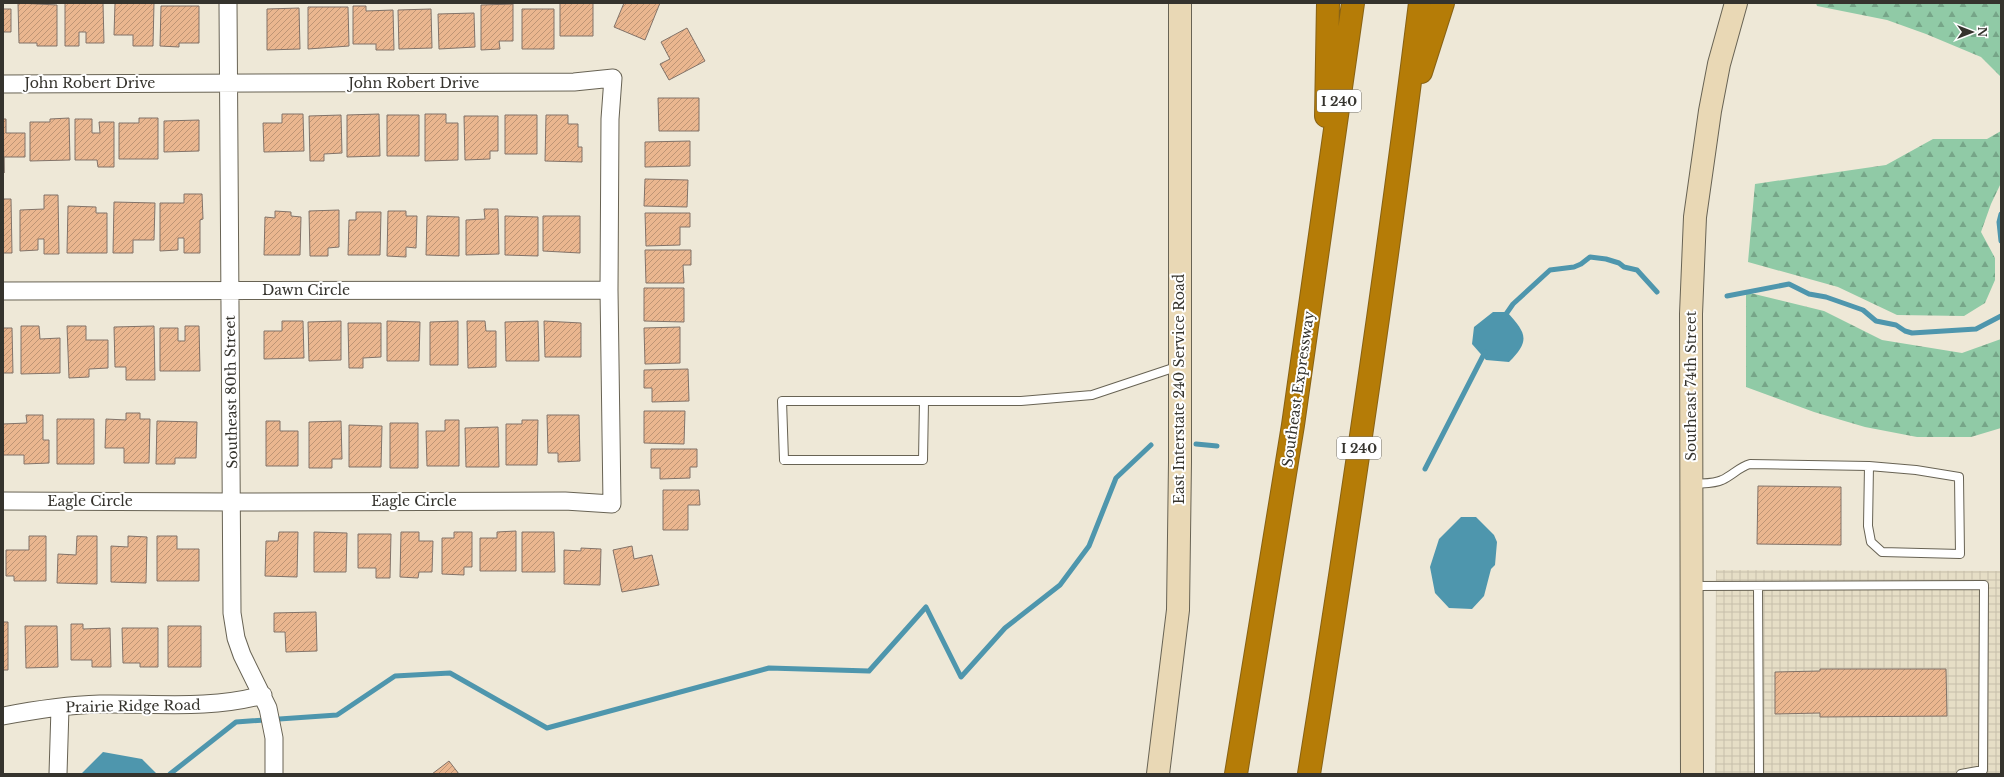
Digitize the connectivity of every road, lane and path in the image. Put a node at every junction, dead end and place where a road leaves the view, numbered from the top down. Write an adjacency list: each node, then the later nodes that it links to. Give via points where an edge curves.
1 (228, 3): 8 (street, Southeast 80th Street)
2 (1180, 3): 15 (main road, East Interstate 240 Service Road)
3 (1328, 3): 11 (highway)
4 (1353, 3): 11 (highway, Southeast Expressway / I 240)
5 (1420, 3): 10 (highway, I 240)
6 (1443, 3): 10 (highway)
7 (1736, 3): 18 (main road, Southeast 74th Street, via 1710,111 1695,217 1691,314)
8 (228, 83): 9 (street, John Robert Drive); 12 (street, Southeast 80th Street); 13 (street, John Robert Drive, via 574,82 613,78 610,119)
9 (3, 84)
10 (1405, 122): 30 (highway, I 240, via 1341,572)
11 (1326, 199): 29 (highway, Southeast Expressway / I 240, via 1293,425)
12 (229, 290): 13 (street, Dawn Circle); 14 (street, Dawn Circle); 20 (street, Southeast 80th Street)
13 (609, 290): 20 (street, Eagle Circle, via 612,504 565,500)
14 (3, 291)
15 (1180, 366): 16 (lane, via 1092,395 1021,401); 28 (main road, East Interstate 240 Service Road, via 1178,610)
16 (924, 401): 16 (lane, via 782,401 784,460 923,460)
17 (1870, 466): 17 (lane, via 1959,477 1960,554 1882,552 1871,542 1868,526); 18 (lane, via 1750,464 1740,467 1720,481)
18 (1692, 484): 21 (main road, Southeast 74th Street)
19 (3, 501): 20 (street, Eagle Circle)
20 (233, 502): 23 (street, Southeast 80th Street, via 232,614 242,655)
21 (1692, 586): 22 (lane); 31 (main road, Southeast 74th Street)
22 (1758, 586): 32 (lane); 33 (lane, via 1984,585 1983,770)
23 (265, 702): 24 (street, Prairie Ridge Road, via 244,700 220,704 98,704); 27 (street, Southeast 80th Street, via 274,738)
24 (60, 708): 25 (street, Prairie Ridge Road); 26 (street)
25 (3, 716)
26 (58, 774)
27 (274, 774)
28 (1158, 774)
29 (1236, 774)
30 (1309, 774)
31 (1692, 774)
32 (1759, 774)
33 (1961, 774)

